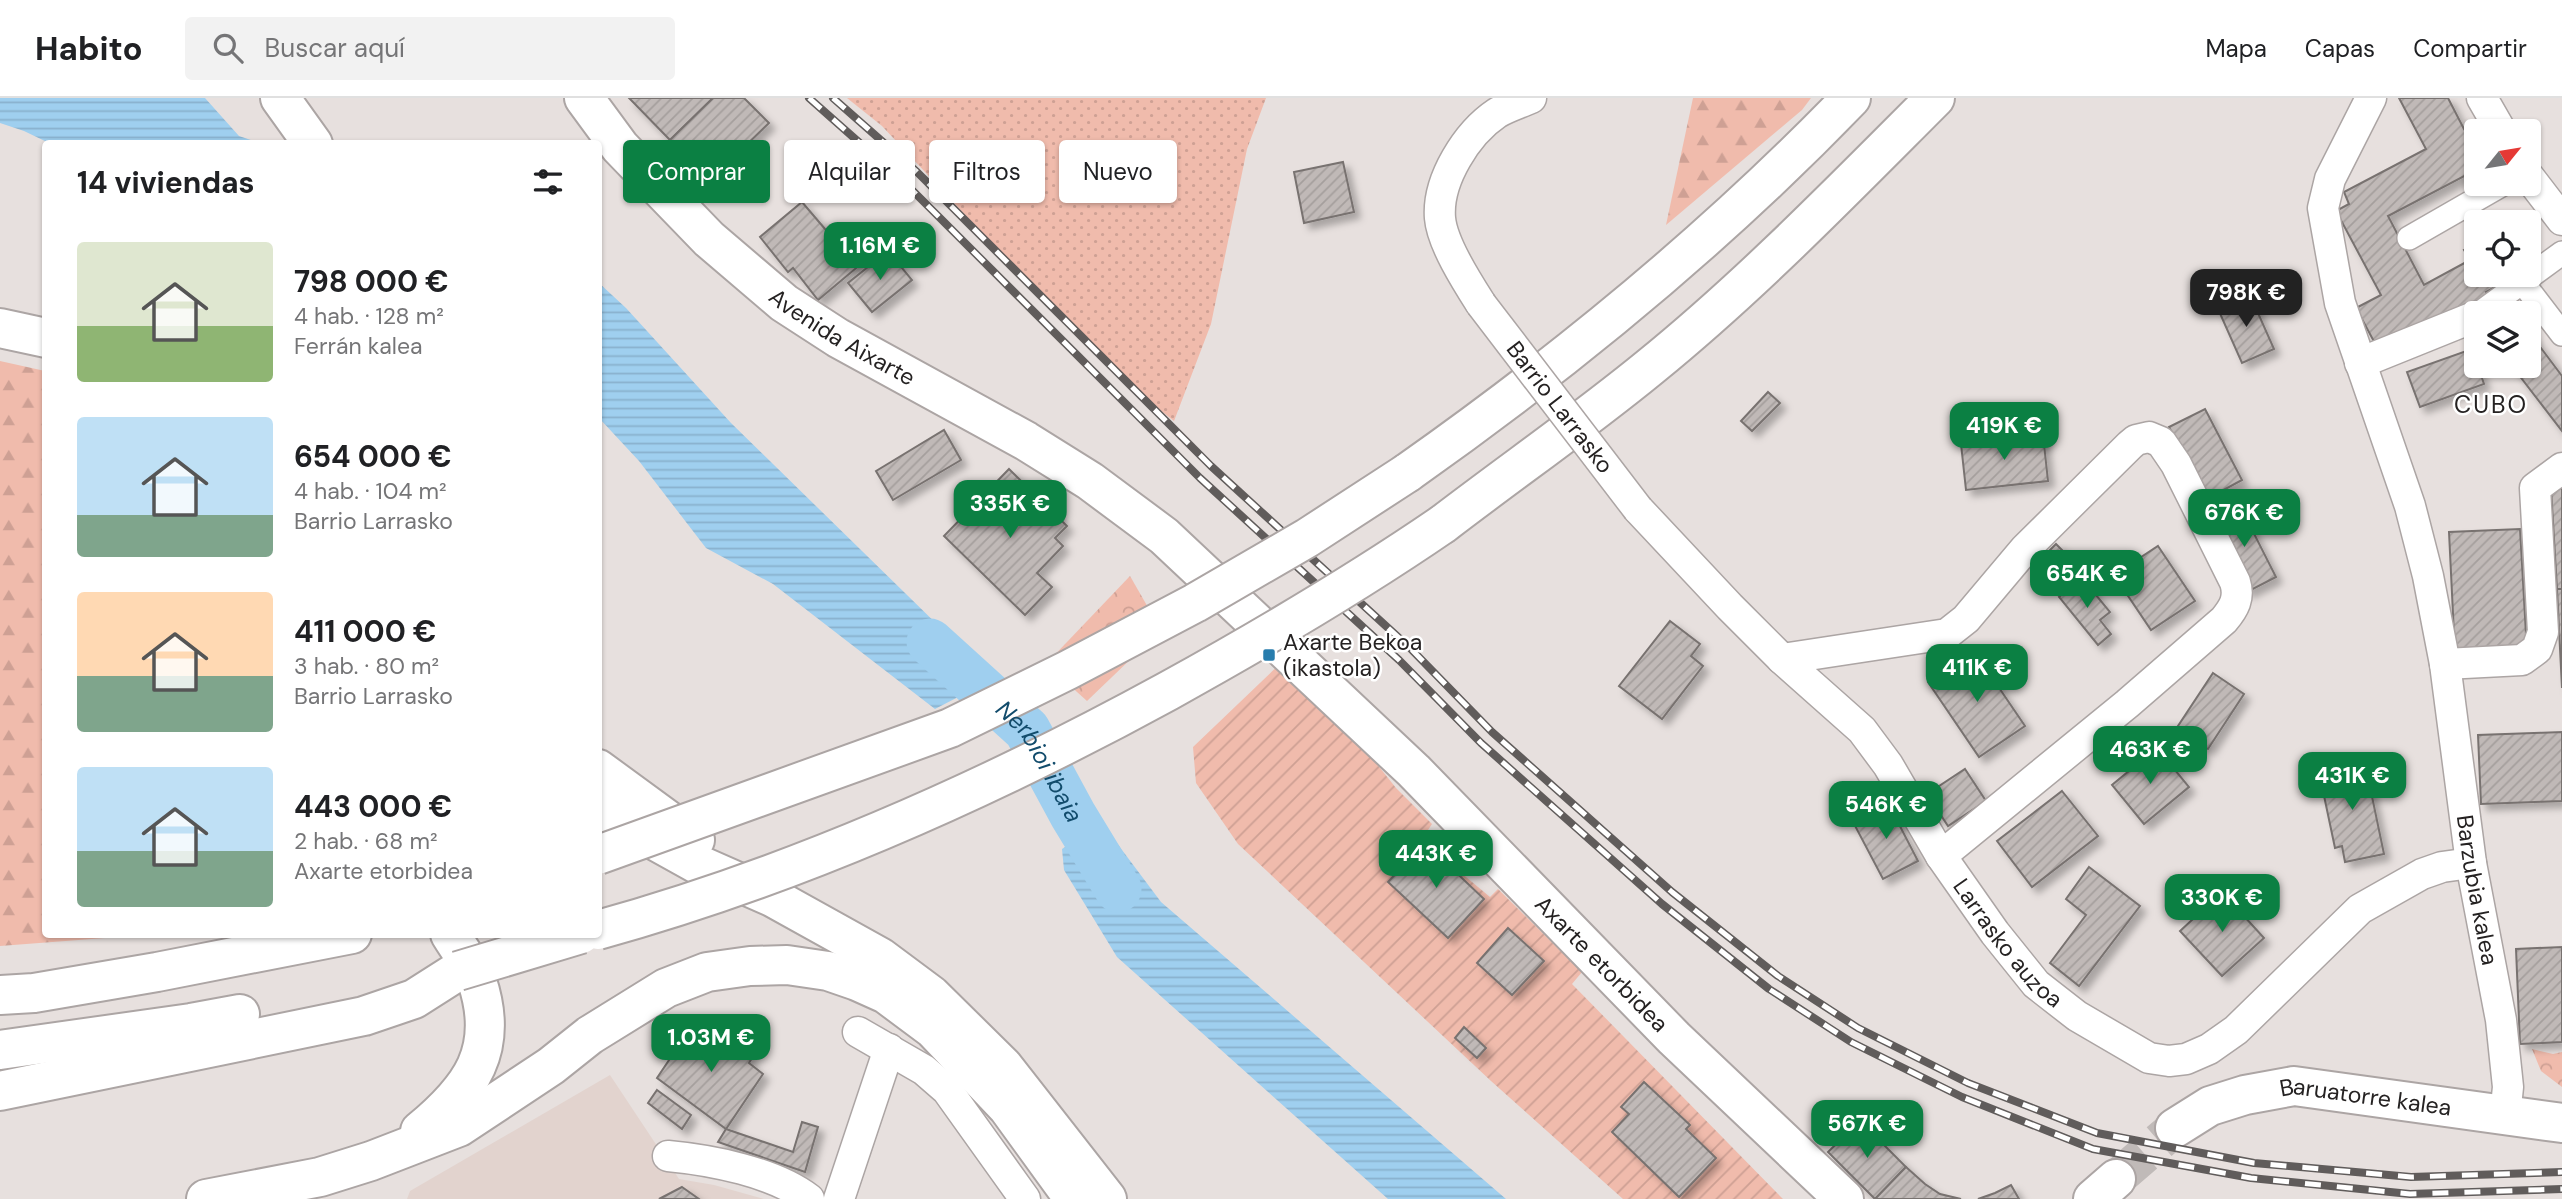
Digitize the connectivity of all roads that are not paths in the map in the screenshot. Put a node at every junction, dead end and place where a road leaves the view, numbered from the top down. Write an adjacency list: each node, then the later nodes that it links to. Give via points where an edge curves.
1 (280, 98): 9 (main road)
2 (584, 98): 26 (main road, Avenida Aixarte, via 620,146 709,239 784,303 838,338 1037,448)
3 (1531, 98): 25 (street, Barrio Larrasko, bridge, via 1497,113 1461,148 1445,183 1440,218 1455,262 1481,304)
4 (1851, 98): 31 (main road, bridge, via 1674,267 1581,343 1468,430 1307,538 1195,603 950,728)
5 (1935, 98): 35 (main road, bridge, via 1706,319 1592,413 1365,577 1098,729 982,787 840,848)
6 (2371, 98): 23 (street, Barzubia kalea, via 2330,179 2323,208 2340,303)
7 (2482, 98): 8 (street)
8 (2494, 119)
9 (310, 140)
10 (2541, 193): 12 (street)
11 (2482, 196): 13 (street)
12 (2562, 220)
13 (2409, 238)
14 (2562, 253): 15 (street)
15 (2541, 269)
16 (2517, 287): 18 (street)
17 (2526, 287): 21 (street)
18 (2497, 301)
19 (2464, 320): 23 (street)
20 (0, 328): 22 (main road)
21 (2562, 334)
22 (42, 337)
23 (2360, 363): 28 (street, Barzubia kalea, via 2410,506)
24 (2562, 468): 28 (street, via 2535,488 2543,632 2537,649 2522,660)
25 (1638, 509): 27 (street, Larrasko auzoa)
26 (1147, 523): 58 (main road, Axarte etorbidea, via 1414,771 1674,1038)
27 (1782, 659): 32 (street, Larrasko auzoa, via 1862,730); 32 (street, via 1947,634 2130,445 2149,437 2161,442 2235,582 2235,607 2127,704)
28 (2445, 664): 33 (street, Barzubia kalea)
29 (602, 772): 34 (main road)
30 (602, 811): 34 (main road, via 697,864)
31 (602, 854)
32 (1941, 856): 33 (street, Larrasko auzoa, via 2036,984 2116,1041 2149,1058 2169,1061 2209,1049 2236,1030 2360,909 2422,874)
33 (2471, 863): 47 (street, Barzubia kalea, via 2501,1020 2508,1087)
34 (772, 897): 57 (main road, via 880,957 931,995 1003,1066)
35 (602, 929)
36 (227, 938): 40 (main road, via 152,953)
37 (335, 938): 41 (main road, via 158,972)
38 (554, 938): 39 (main road, bridge)
39 (454, 953): 42 (main road); 50 (main road, via 477,980 485,1020 483,1050 469,1082 445,1111)
40 (0, 969)
41 (0, 995)
42 (360, 1004): 45 (main road); 46 (main road)
43 (858, 1032): 44 (street)
44 (889, 1049): 54 (street); 55 (street, via 947,1090)
45 (0, 1050)
46 (0, 1091)
47 (2505, 1116): 48 (main road, Baruatorre kalea); 49 (main road, Baruatorre kalea, via 2294,1086 2210,1106)
48 (2562, 1123)
49 (2175, 1128)
50 (394, 1152): 52 (main road, via 320,1177); 56 (main road, via 459,1127 666,988 707,972 787,965 857,981 886,994 933,1029 1008,1108)
51 (668, 1156): 53 (street, via 700,1159 771,1179)
52 (206, 1199)
53 (809, 1199)
54 (839, 1199)
55 (1025, 1199)
56 (1074, 1199)
57 (1107, 1199)
58 (1844, 1199)

